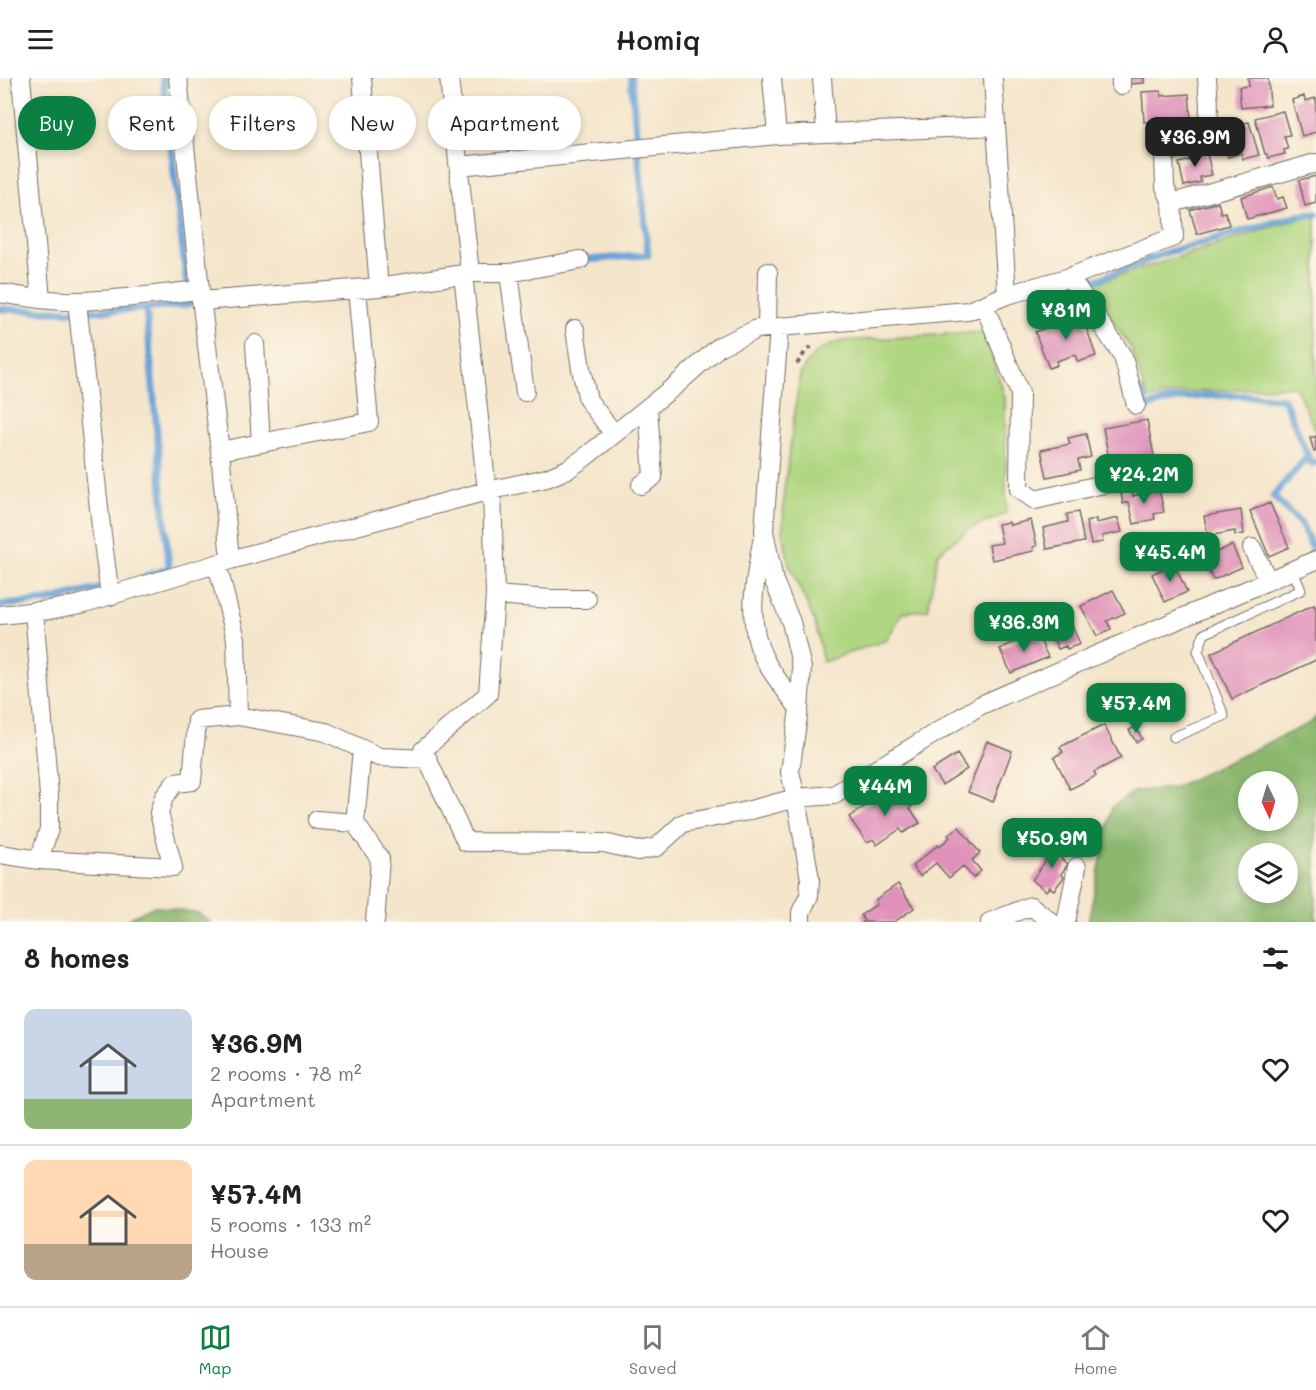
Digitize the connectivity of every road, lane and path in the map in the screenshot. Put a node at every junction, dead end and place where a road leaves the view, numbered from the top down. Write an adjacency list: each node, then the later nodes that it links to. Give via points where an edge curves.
1 (21, 78): 25 (street)
2 (178, 78): 23 (street)
3 (362, 78): 19 (street)
4 (449, 78): 13 (street)
5 (772, 78): 11 (street)
6 (822, 78): 10 (street)
7 (993, 78): 9 (street)
8 (1207, 78): 14 (street, via 1206,125 1200,135 1164,154 1165,187)
9 (996, 126): 10 (street); 24 (street)
10 (826, 133): 11 (street)
11 (777, 135): 13 (street)
12 (1316, 163): 14 (street)
13 (459, 166): 16 (street)
14 (1172, 203): 20 (street, via 1174,237)
15 (580, 260): 18 (street)
16 (468, 270): 18 (street); 21 (street); 41 (street)
17 (768, 272): 28 (street)
18 (509, 273): 33 (street)
19 (378, 276)
20 (1070, 277): 24 (street); 34 (street, via 1123,357)
21 (357, 288): 23 (street); 37 (street, via 369,422)
22 (0, 293): 25 (street)
23 (194, 293): 27 (street, via 142,297); 38 (street)
24 (1007, 295): 26 (street)
25 (41, 299): 27 (street)
26 (984, 305): 28 (street, via 968,311); 39 (street, via 1020,393 1019,489 1035,500)
27 (78, 309): 48 (street)
28 (773, 327): 35 (street, via 757,329 720,346); 42 (street)
29 (575, 329): 36 (street, via 588,400)
30 (817, 342): 32 (path, via 806,351)
31 (255, 344): 37 (street)
32 (795, 373)
33 (525, 392)
34 (1136, 405)
35 (648, 408): 36 (street); 40 (street, via 652,477)
36 (614, 434): 41 (street, via 568,469 547,478)
37 (261, 443): 38 (street)
38 (219, 451): 45 (street)
39 (1159, 471)
40 (641, 485)
41 (489, 491): 45 (street); 49 (street)
42 (764, 531): 53 (street, via 774,581 791,622 802,668); 53 (street, via 753,593 755,631 764,659)
43 (1252, 548): 47 (street)
44 (1316, 560): 46 (street)
45 (224, 562): 48 (street); 54 (street, via 236,639)
46 (1292, 569): 47 (street); 55 (lane, via 1301,590 1204,634 1198,651 1224,716)
47 (1269, 580): 58 (street, via 981,705 834,795)
48 (110, 590): 51 (street, via 81,604)
49 (495, 595): 50 (street); 57 (street, via 488,694 423,750)
50 (587, 599)
51 (34, 612): 52 (street); 62 (street, via 49,796 49,830)
52 (0, 615)
53 (799, 709): 58 (street, via 790,772)
54 (238, 716): 56 (street, via 326,732); 62 (street, via 197,720 192,781 175,783 164,797 159,813 173,867)
55 (1174, 737)
56 (362, 749): 57 (street, via 379,757); 60 (street)
57 (428, 759): 58 (street, via 466,842 604,843 638,851 657,847 683,823)
58 (796, 798): 65 (street, via 810,879)
59 (317, 820): 60 (street)
60 (355, 823): 64 (street, via 380,859)
61 (0, 854): 62 (street)
62 (39, 860)
63 (1077, 867): 68 (street)
64 (375, 922)
65 (801, 922)
66 (990, 922): 67 (street, via 1030,906)
67 (1051, 922)
68 (1065, 922)

